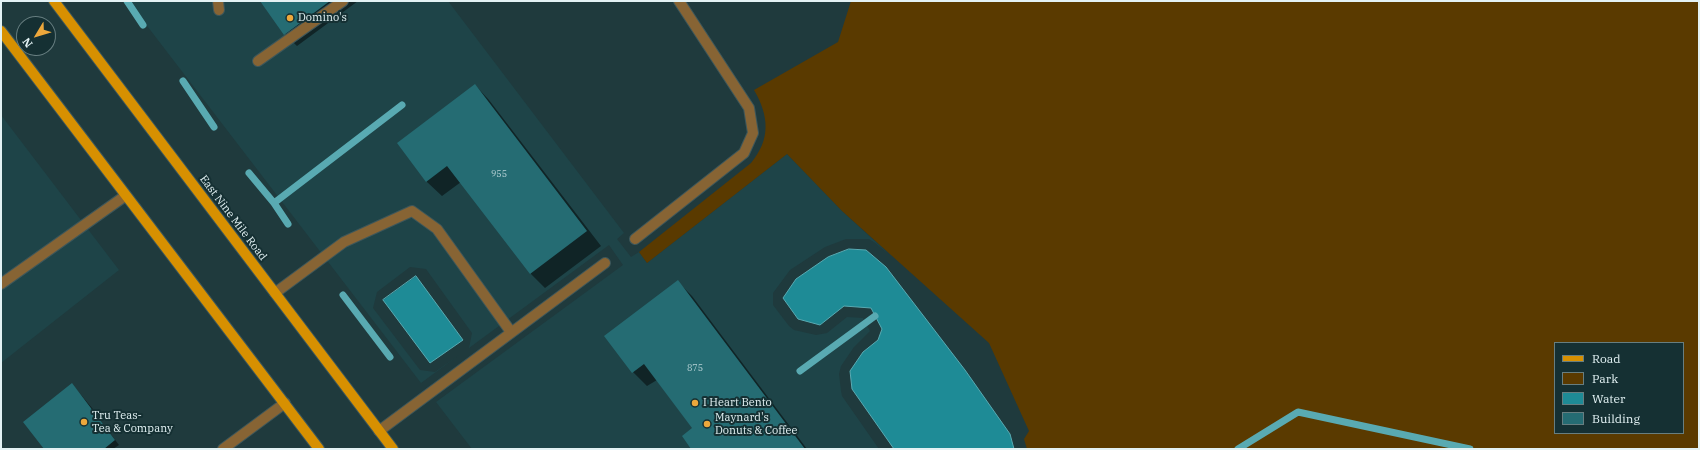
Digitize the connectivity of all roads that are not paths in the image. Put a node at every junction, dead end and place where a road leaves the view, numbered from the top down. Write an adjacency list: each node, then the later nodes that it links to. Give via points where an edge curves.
1 (54, 1): 10 (main road, East Nine Mile Road)
2 (343, 1): 5 (street)
3 (679, 1): 7 (street, via 749,108 753,132 744,153)
4 (1, 32): 6 (main road)
5 (258, 61)
6 (125, 196): 9 (street); 12 (main road)
7 (635, 239)
8 (605, 263): 11 (street)
9 (1, 284)
10 (275, 293): 11 (street, via 344,242 412,211 437,229); 13 (main road, East Nine Mile Road)
11 (511, 332): 13 (street)
12 (285, 404): 14 (street); 15 (main road)
13 (379, 431): 16 (main road, East Nine Mile Road)
14 (223, 449)
15 (319, 449)
16 (393, 449)

